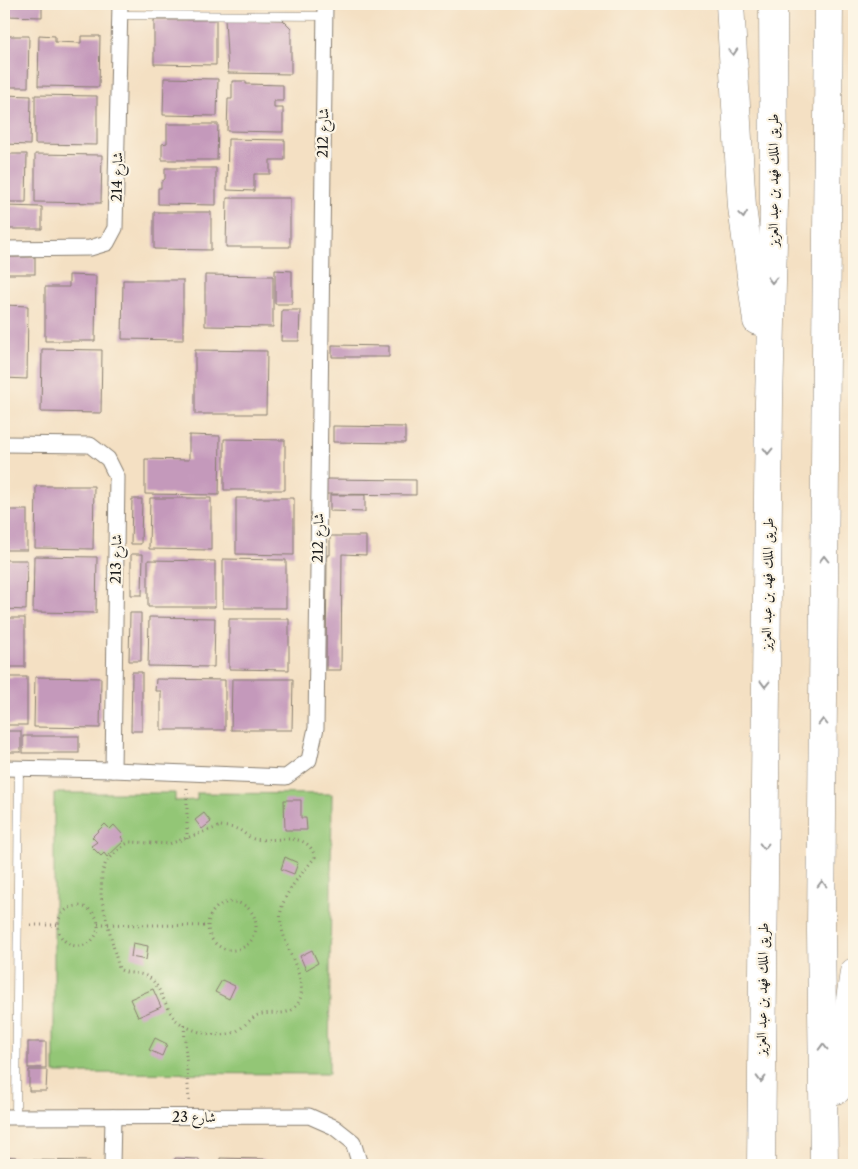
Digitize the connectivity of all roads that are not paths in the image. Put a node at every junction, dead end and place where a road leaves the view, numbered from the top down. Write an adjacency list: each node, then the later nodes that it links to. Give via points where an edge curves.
1 (730, 4): 7 (highway, one-way to 7, via 742,207)
2 (773, 4): 7 (highway, طريق الملك فهد بن عبد العزيز, one-way to 7, via 774,203)
3 (829, 4): 17 (highway, one-way to 3, via 821,922)
4 (120, 10): 5 (lane); 6 (street, شارع 214, via 115,228 106,244 90,248)
5 (325, 10): 10 (street, شارع 212, via 316,728 310,760 286,777)
6 (4, 249)
7 (769, 402): 16 (highway, طريق الملك فهد بن عبد العزيز, one-way to 16)
8 (4, 444): 10 (street, شارع 213, via 90,446 108,459 117,478)
9 (11, 768): 10 (street, شارع 212); 12 (lane, via 18,925)
10 (113, 770)
11 (854, 972): 17 (highway)
12 (10, 1117): 13 (street, شارع 23)
13 (113, 1117): 14 (street); 15 (street, شارع 23, via 309,1116 334,1127 353,1142)
14 (112, 1165)
15 (360, 1165)
16 (761, 1165)
17 (825, 1165)

